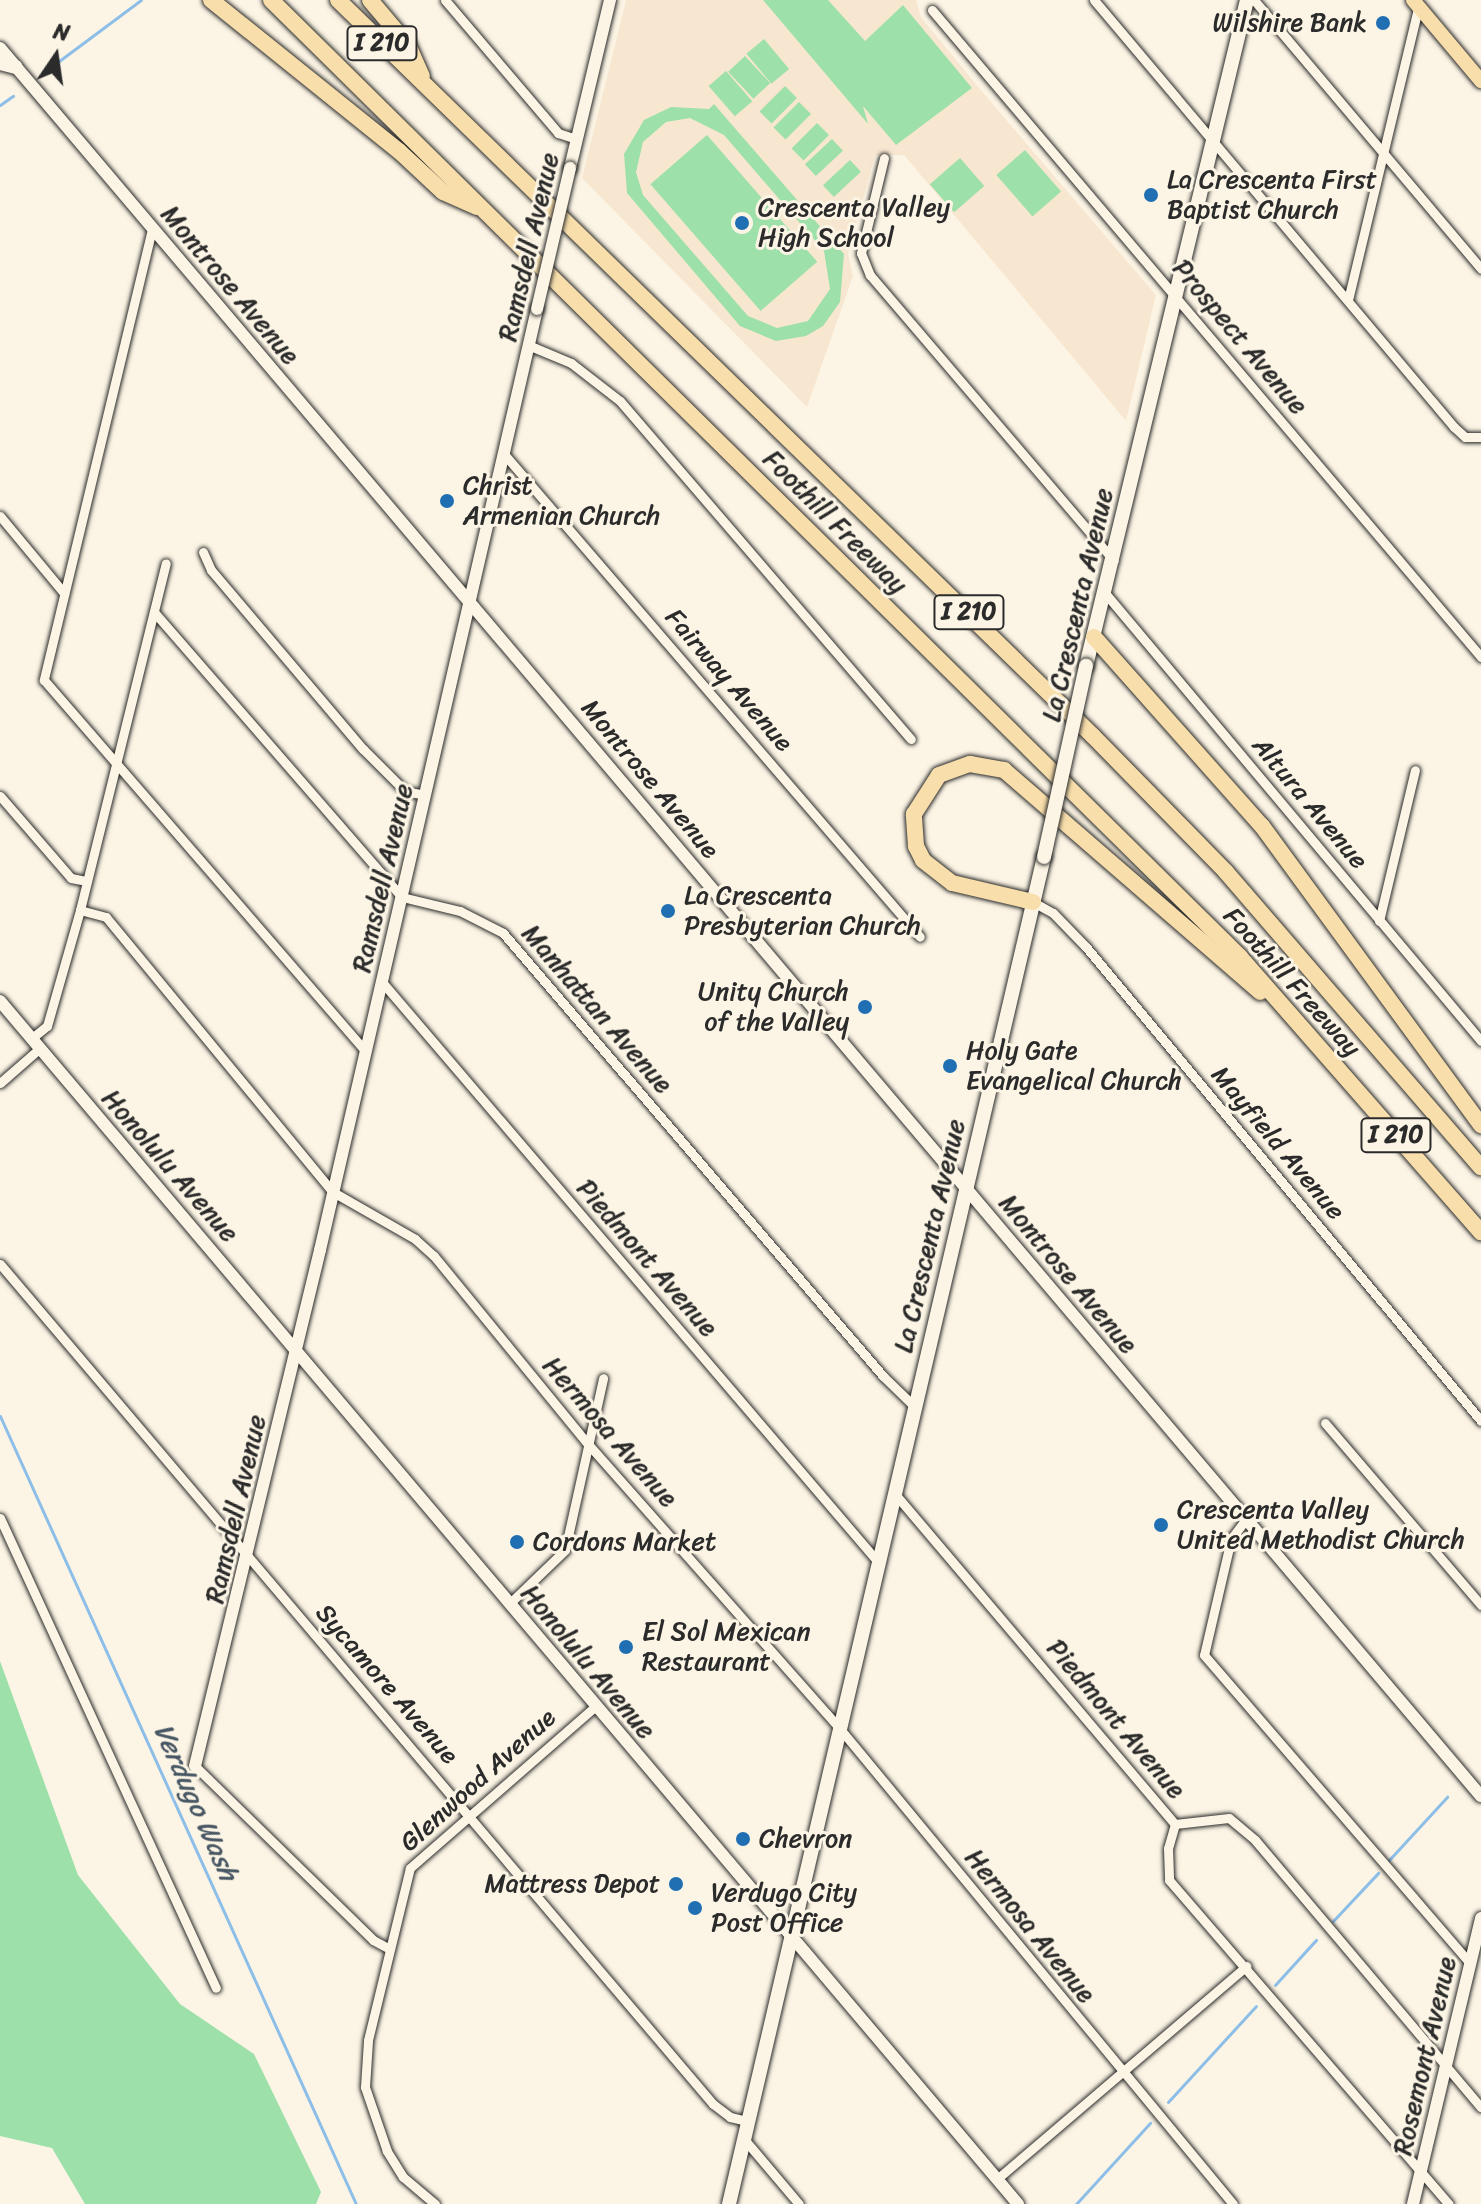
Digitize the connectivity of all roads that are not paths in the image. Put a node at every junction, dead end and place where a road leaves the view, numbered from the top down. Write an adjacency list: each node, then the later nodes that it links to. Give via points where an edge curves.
1 (211, 0): 21 (highway, via 443,192)
2 (271, 0): 21 (highway, Foothill Freeway / I 210)
3 (338, 0): 16 (highway, Foothill Freeway / I 210)
4 (370, 0): 16 (highway, via 408,45)
5 (445, 0): 17 (street, via 558,133)
6 (610, 0): 17 (street, Ramsdell Avenue)
7 (1094, 0): 18 (street)
8 (1247, 0): 18 (main road, La Crescenta Avenue)
9 (1254, 0): 19 (street)
10 (1417, 2): 15 (main road); 19 (street)
11 (932, 10): 24 (street, Prospect Avenue)
12 (0, 48): 14 (street, Montrose Avenue)
13 (0, 63): 14 (main road)
14 (16, 67): 22 (street, Montrose Avenue)
15 (1481, 81)
16 (426, 85): 58 (highway, Foothill Freeway / I 210, via 916,559 1171,815)
17 (577, 139): 26 (street, Ramsdell Avenue, bridge)
18 (1213, 145): 24 (main road, La Crescenta Avenue); 25 (street)
19 (1383, 156): 23 (street); 25 (street)
20 (884, 158): 31 (street, via 861,253 870,275)
21 (487, 211): 52 (highway, Foothill Freeway / I 210, via 1240,957)
22 (152, 229): 33 (street); 35 (street, Montrose Avenue)
23 (1481, 269)
24 (1176, 296): 31 (main road, La Crescenta Avenue); 38 (street, Prospect Avenue)
25 (1348, 300): 27 (street, via 1454,427 1465,437)
26 (528, 345): 28 (street, Ramsdell Avenue); 39 (street, via 571,363 620,401)
27 (1481, 437)
28 (504, 454): 35 (street, Ramsdell Avenue); 49 (street, Fairway Avenue)
29 (0, 516): 33 (street)
30 (203, 552): 42 (street, via 211,570 363,749 405,791)
31 (1113, 560): 34 (main road, La Crescenta Avenue)
32 (166, 563): 36 (street)
33 (64, 593): 40 (street, via 44,680)
34 (1105, 593): 37 (main road, La Crescenta Avenue); 48 (street, Altura Avenue)
35 (469, 598): 42 (street, Ramsdell Avenue); 59 (street, Montrose Avenue)
36 (154, 612): 40 (street); 45 (street)
37 (1094, 637): 46 (main road, La Crescenta Avenue, bridge); 57 (highway, via 1262,826)
38 (1481, 657)
39 (911, 739)
40 (115, 763): 44 (street); 55 (street)
41 (1415, 770): 48 (street)
42 (425, 795): 45 (street, Ramsdell Avenue)
43 (0, 796): 44 (street, via 71,878)
44 (87, 881): 47 (street)
45 (402, 897): 50 (street, Ramsdell Avenue); 65 (street, Manhattan Avenue, via 460,911 503,933)
46 (1033, 902): 52 (highway, via 952,883 923,860 916,846 914,814 939,775 970,764 1004,770); 59 (main road, La Crescenta Avenue); 66 (street, Mayfield Avenue, via 1053,913 1086,947)
47 (80, 910): 54 (street, via 47,1026); 60 (street, Hermosa Avenue, via 106,917)
48 (1379, 921): 53 (street, Altura Avenue)
49 (920, 937)
50 (382, 982): 55 (street, Ramsdell Avenue); 73 (street, Piedmont Avenue)
51 (0, 1001): 54 (street, Honolulu Avenue)
52 (1312, 1038): 61 (highway, Foothill Freeway / I 210)
53 (1481, 1041)
54 (36, 1043): 56 (street); 63 (street, Honolulu Avenue)
55 (365, 1050): 60 (street, Ramsdell Avenue)
56 (0, 1083)
57 (1481, 1125)
58 (1481, 1167)
59 (966, 1185): 65 (main road, La Crescenta Avenue); 71 (street, Montrose Avenue)
60 (333, 1192): 63 (street, Ramsdell Avenue); 68 (street, Hermosa Avenue, via 422,1244)
61 (1481, 1232)
62 (0, 1264): 72 (street, Sycamore Avenue)
63 (296, 1347): 72 (street, Ramsdell Avenue); 74 (street, Honolulu Avenue)
64 (603, 1378): 68 (street)
65 (915, 1407): 69 (main road, La Crescenta Avenue)
66 (1481, 1421)
67 (1325, 1423): 75 (street)
68 (588, 1444): 74 (street, via 565,1550); 77 (street, Hermosa Avenue)
69 (895, 1494): 73 (main road, La Crescenta Avenue); 81 (street, Piedmont Avenue)
70 (0, 1518): 87 (street)
71 (1246, 1519): 79 (street, Montrose Avenue); 85 (street, via 1231,1539 1204,1655)
72 (248, 1556): 78 (street, Ramsdell Avenue); 80 (street, Sycamore Avenue)
73 (879, 1563): 77 (main road, La Crescenta Avenue)
74 (510, 1603): 76 (street, Honolulu Avenue)
75 (1481, 1605)
76 (596, 1706): 80 (street, Glenwood Avenue); 83 (street, Honolulu Avenue)
77 (841, 1730): 83 (main road, La Crescenta Avenue); 89 (street, Hermosa Avenue)
78 (195, 1766): 84 (street, via 373,1940)
79 (1481, 1796)
80 (469, 1813): 84 (street, Glenwood Avenue, via 410,1868); 91 (street, Sycamore Avenue, via 713,2104 730,2117)
81 (1175, 1824): 86 (street, Piedmont Avenue, via 1168,1848 1169,1880); 88 (street, via 1229,1818 1255,1840)
82 (1481, 1918): 85 (street, Rosemont Avenue)
83 (791, 1934): 91 (main road, La Crescenta Avenue); 94 (street, Honolulu Avenue)
84 (390, 1949): 95 (street, Glenwood Avenue, via 368,2040 365,2087 387,2151 403,2177)
85 (1470, 1963): 88 (street, Rosemont Avenue)
86 (1246, 1966): 89 (street); 93 (street, Piedmont Avenue)
87 (216, 1988)
88 (1446, 2065): 90 (street); 93 (street, Rosemont Avenue)
89 (1121, 2071): 94 (street); 99 (street, Hermosa Avenue)
90 (1481, 2107)
91 (748, 2121): 92 (main road, La Crescenta Avenue)
92 (744, 2139): 96 (main road, La Crescenta Avenue); 97 (street)
93 (1420, 2172): 100 (street, Rosemont Avenue); 101 (street, Piedmont Avenue)
94 (997, 2179): 98 (street, Honolulu Avenue)
95 (435, 2204)
96 (729, 2204)
97 (799, 2204)
98 (1018, 2204)
99 (1233, 2204)
100 (1413, 2204)
101 (1449, 2204)

